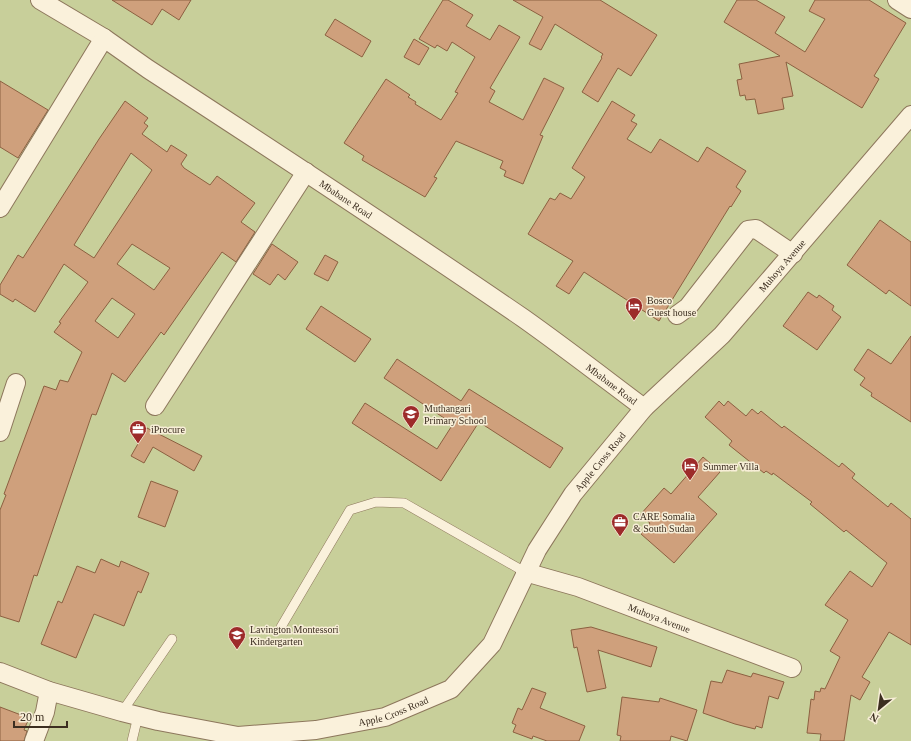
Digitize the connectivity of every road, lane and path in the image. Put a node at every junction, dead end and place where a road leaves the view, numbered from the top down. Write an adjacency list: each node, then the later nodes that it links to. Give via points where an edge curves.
1 (40, 0): 4 (street, Mbabane Road)
2 (897, 0): 3 (street)
3 (911, 9)
4 (104, 38): 6 (street, Mbabane Road); 7 (street)
5 (911, 115): 8 (street, Muhoya Avenue)
6 (306, 172): 11 (street); 12 (street, Mbabane Road, via 524,319)
7 (0, 208)
8 (793, 254): 9 (street, via 756,229 748,230 688,307); 12 (street, Muhoya Avenue, via 722,334)
9 (677, 315)
10 (16, 383): 13 (street)
11 (155, 406)
12 (644, 408): 14 (street, Apple Cross Road, via 573,494)
13 (0, 432)
14 (525, 572): 15 (lane, via 404,503 376,502 350,510); 17 (street, Muhoya Avenue, via 578,587); 20 (street, Apple Cross Road, via 492,644 451,689 385,717 316,730 238,736)
15 (281, 627)
16 (172, 639): 20 (lane)
17 (792, 668)
18 (0, 672): 19 (street, Apple Cross Road)
19 (49, 691): 20 (street, Apple Cross Road); 21 (street)
20 (130, 714): 22 (lane)
21 (34, 741)
22 (132, 741)

